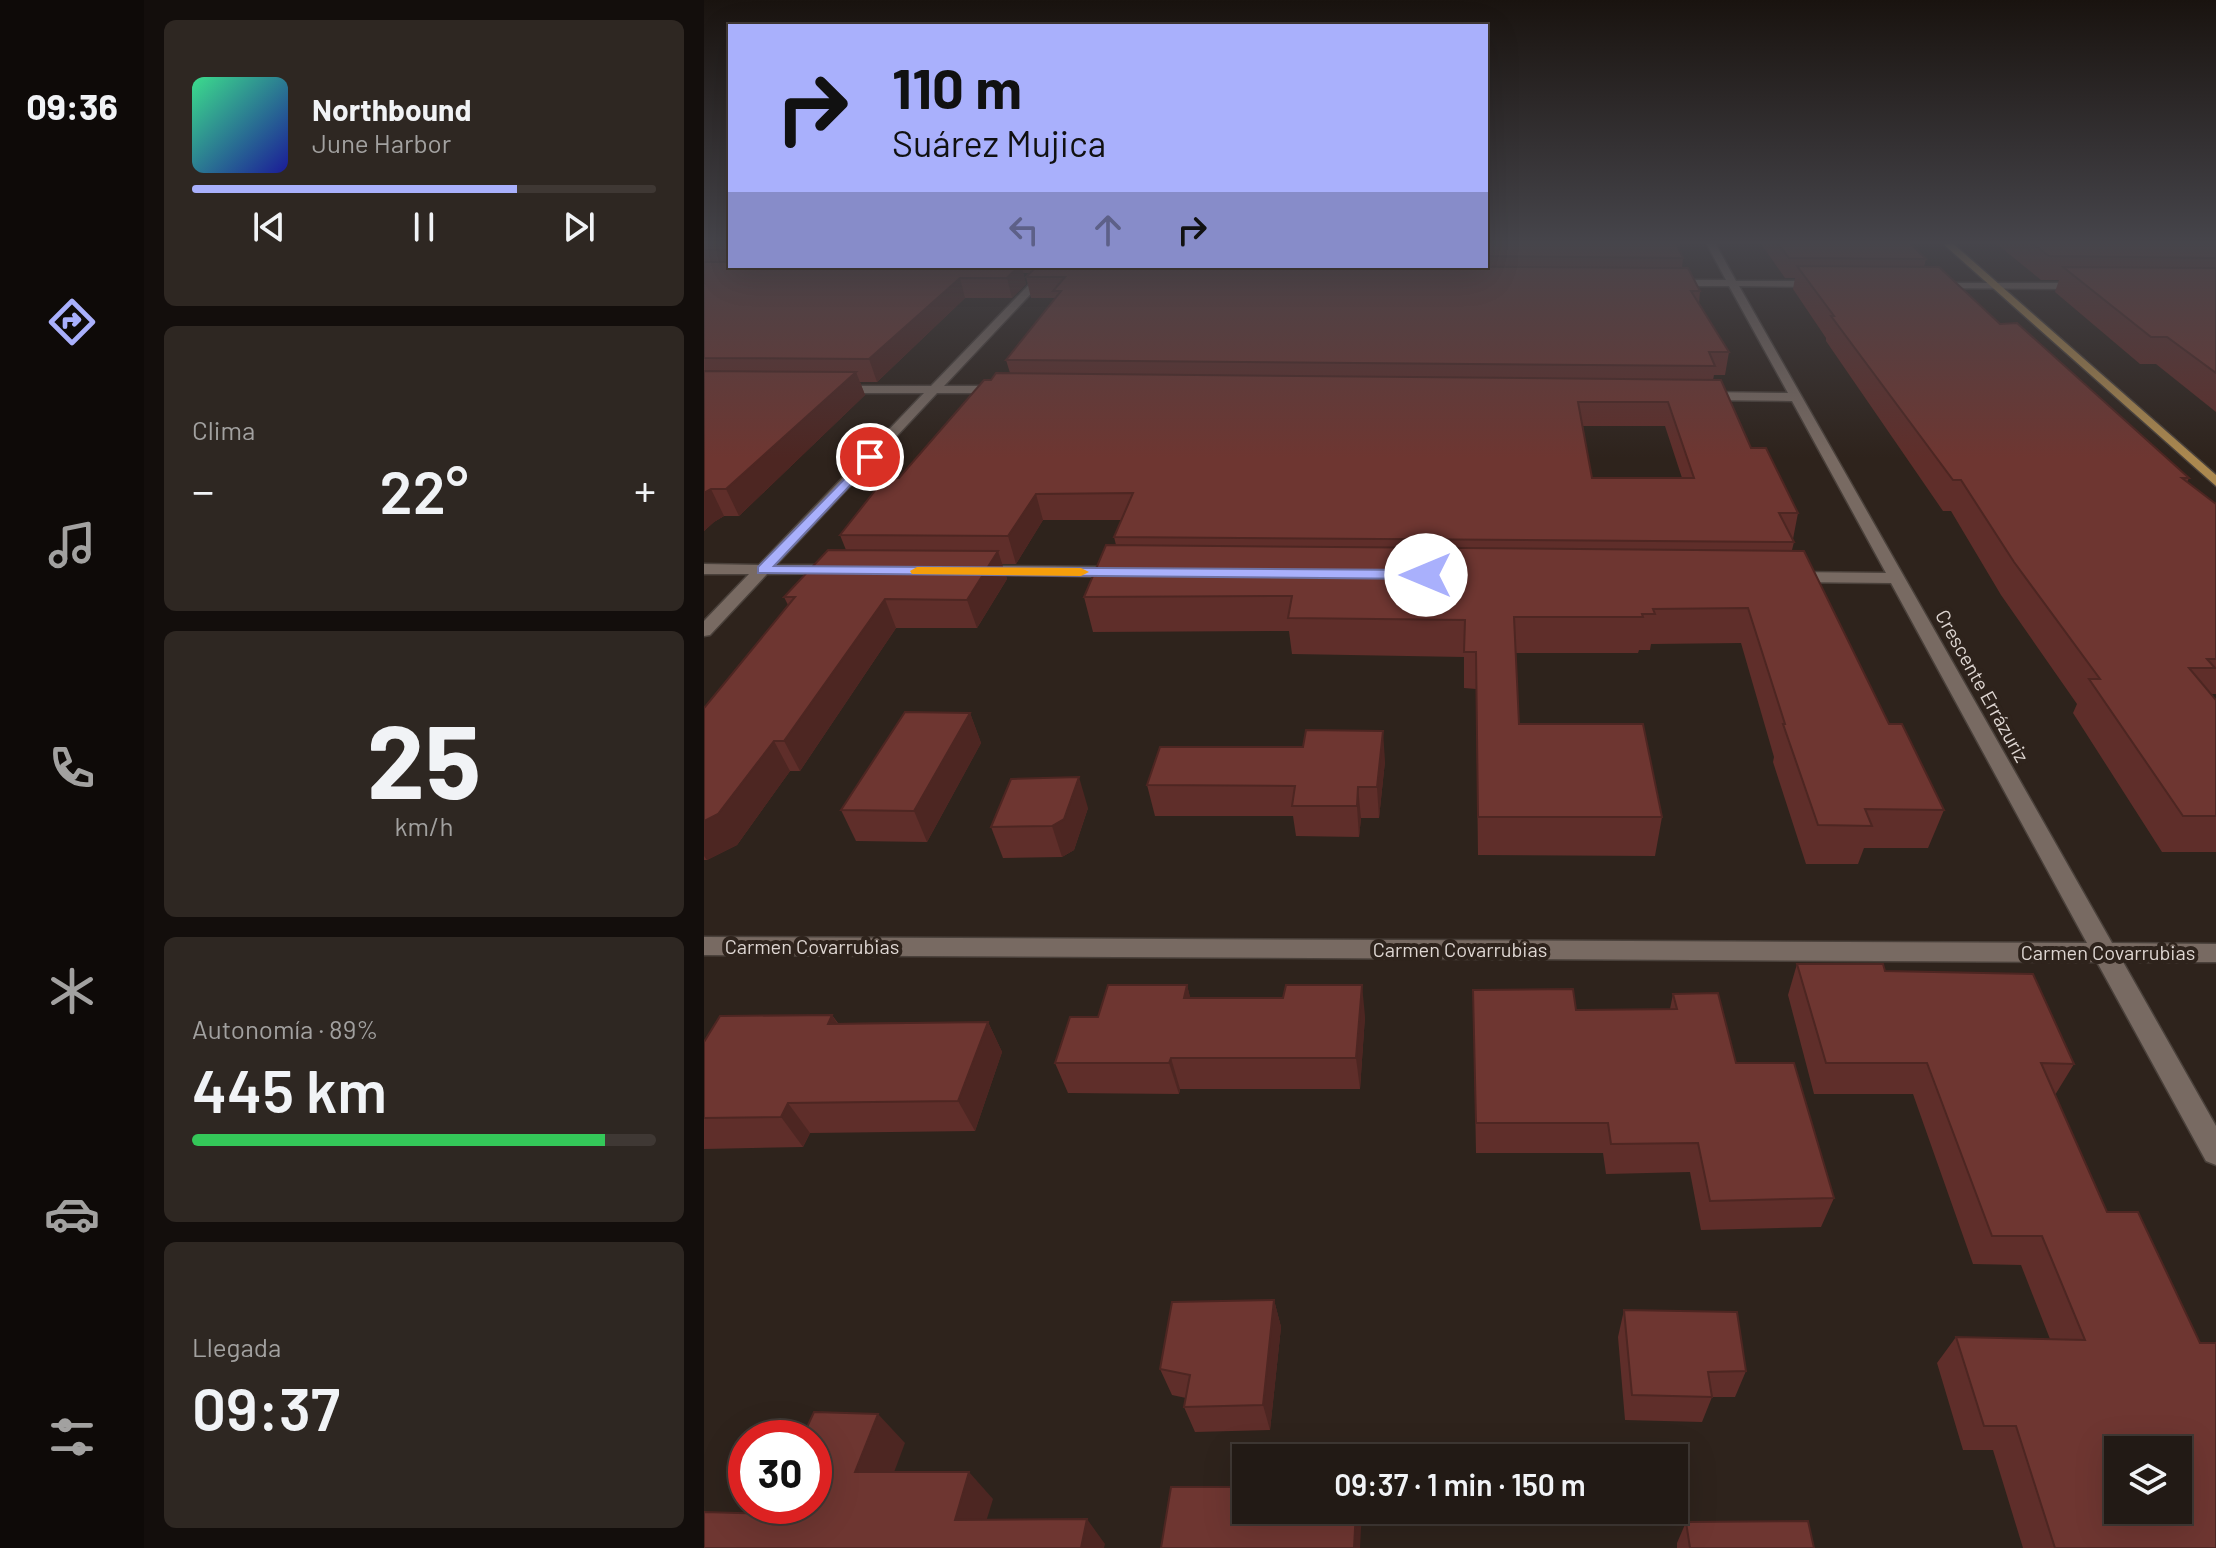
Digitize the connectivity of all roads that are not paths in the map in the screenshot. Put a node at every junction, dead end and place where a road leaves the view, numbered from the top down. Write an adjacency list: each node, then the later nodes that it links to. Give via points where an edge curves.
1 (1007, 313): 5 (street)
2 (1749, 313): 8 (street, Crescente Errázuriz)
3 (2025, 313): 9 (main road)
4 (825, 388): 5 (street)
5 (935, 389): 6 (street); 11 (street)
6 (1016, 390)
7 (1683, 396): 8 (street)
8 (1796, 397): 16 (street, Crescente Errázuriz)
9 (2216, 482)
10 (704, 569): 11 (street)
11 (763, 570): 12 (street); 17 (street)
12 (860, 570)
13 (956, 571): 14 (street)
14 (1132, 572)
15 (1772, 577): 16 (street)
16 (1896, 578): 19 (street, Crescente Errázuriz)
17 (704, 631)
18 (704, 946): 19 (street, Carmen Covarrubias)
19 (2105, 952): 20 (street, Carmen Covarrubias); 21 (street, Crescente Errázuriz)
20 (2216, 953)
21 (2216, 1152)

